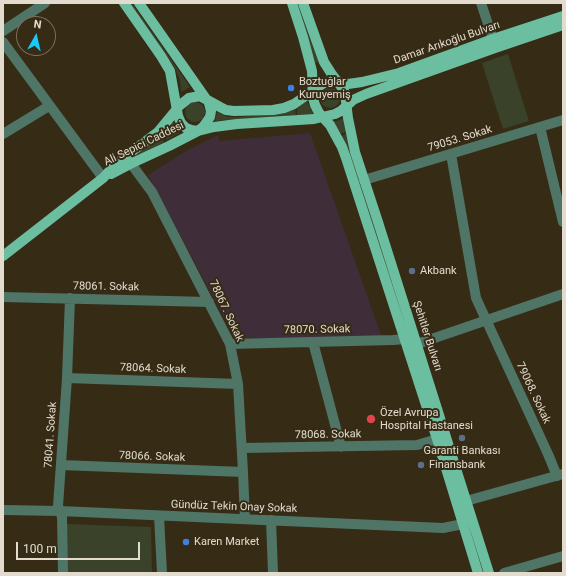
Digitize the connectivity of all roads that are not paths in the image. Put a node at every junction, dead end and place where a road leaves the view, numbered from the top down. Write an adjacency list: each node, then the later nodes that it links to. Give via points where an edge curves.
1 (45, 3): 9 (street)
2 (124, 3): 17 (main road, Ali Sepici Caddesi, via 170,71)
3 (139, 3): 14 (main road)
4 (292, 3): 13 (main road, via 311,65)
5 (482, 3): 10 (street)
6 (306, 4): 12 (main road, via 324,62)
7 (563, 16): 10 (main road, Damar Arıkoğlu Bulvarı)
8 (563, 25): 16 (main road, Damar Arıkoğlu Bulvarı, via 366,94)
9 (3, 31)
10 (493, 39): 12 (main road, Damar Arıkoğlu Bulvarı, via 399,73 362,82)
11 (3, 42): 15 (street)
12 (338, 82): 13 (main road, via 324,82); 16 (main road, via 345,93)
13 (313, 90): 14 (main road, via 294,104 273,110 226,110); 18 (main road, via 314,105)
14 (206, 99): 17 (main road, via 200,96 189,98); 21 (main road, via 211,107 210,117)
15 (49, 106): 22 (street); 25 (street)
16 (347, 106): 18 (main road, via 335,114); 26 (main road, Şehitler Bulvarı, via 352,144)
17 (177, 109): 21 (main road, via 181,123 186,128); 24 (main road, Ali Sepici Caddesi, via 158,132)
18 (322, 117): 21 (main road, Ali Sepici Caddesi, via 236,124); 34 (main road, Şehitler Bulvarı, via 330,125 342,147)
19 (563, 120): 20 (street, 79053. Sokak)
20 (540, 127): 23 (street, 79053. Sokak); 27 (street)
21 (198, 131): 24 (main road, Ali Sepici Caddesi, via 169,146)
22 (3, 134)
23 (451, 154): 26 (street, 79053. Sokak); 33 (street, 79068. Sokak, via 476,298)
24 (128, 160): 25 (main road, Ali Sepici Caddesi); 32 (street, 78067. Sokak, via 152,192)
25 (103, 178): 28 (main road, Ali Sepici Caddesi)
26 (364, 180): 37 (main road, Şehitler Bulvarı)
27 (563, 222)
28 (3, 256)
29 (563, 294): 33 (street)
30 (3, 297): 31 (street, 78061. Sokak)
31 (70, 298): 32 (street, 78061. Sokak); 38 (street, 78041. Sokak)
32 (209, 302): 36 (street, 78067. Sokak)
33 (486, 320): 37 (street); 45 (street, 79068. Sokak)
34 (405, 339): 35 (street, 78070. Sokak); 40 (main road, Şehitler Bulvarı)
35 (313, 342): 36 (street, 78070. Sokak); 41 (street)
36 (230, 344): 39 (street, 78067. Sokak)
37 (417, 344): 46 (main road, Şehitler Bulvarı)
38 (67, 378): 39 (street, 78064. Sokak); 43 (street, 78041. Sokak)
39 (238, 384): 42 (street, 78067. Sokak)
40 (437, 440): 41 (street, 78068. Sokak, via 417,446); 52 (main road, Şehitler Bulvarı)
41 (341, 447): 42 (street, 78068. Sokak)
42 (242, 448): 44 (street, 78067. Sokak)
43 (61, 465): 44 (street, 78066. Sokak); 48 (street, 78041. Sokak, via 58,506)
44 (243, 472): 50 (street, 78067. Sokak)
45 (560, 475): 46 (street)
46 (466, 501): 58 (main road, Şehitler Bulvarı)
47 (3, 510): 48 (street, Gündüz Tekin Onay Sokak)
48 (60, 512): 49 (street, Gündüz Tekin Onay Sokak); 54 (street, 78041. Sokak)
49 (159, 516): 50 (street, Gündüz Tekin Onay Sokak); 55 (street)
50 (245, 519): 51 (street, Gündüz Tekin Onay Sokak)
51 (272, 520): 52 (street, Gündüz Tekin Onay Sokak, via 443,528); 56 (street)
52 (463, 524): 57 (main road, Şehitler Bulvarı)
53 (563, 556): 59 (street)
54 (63, 573)
55 (162, 573)
56 (273, 573)
57 (478, 573)
58 (489, 573)
59 (504, 573)

